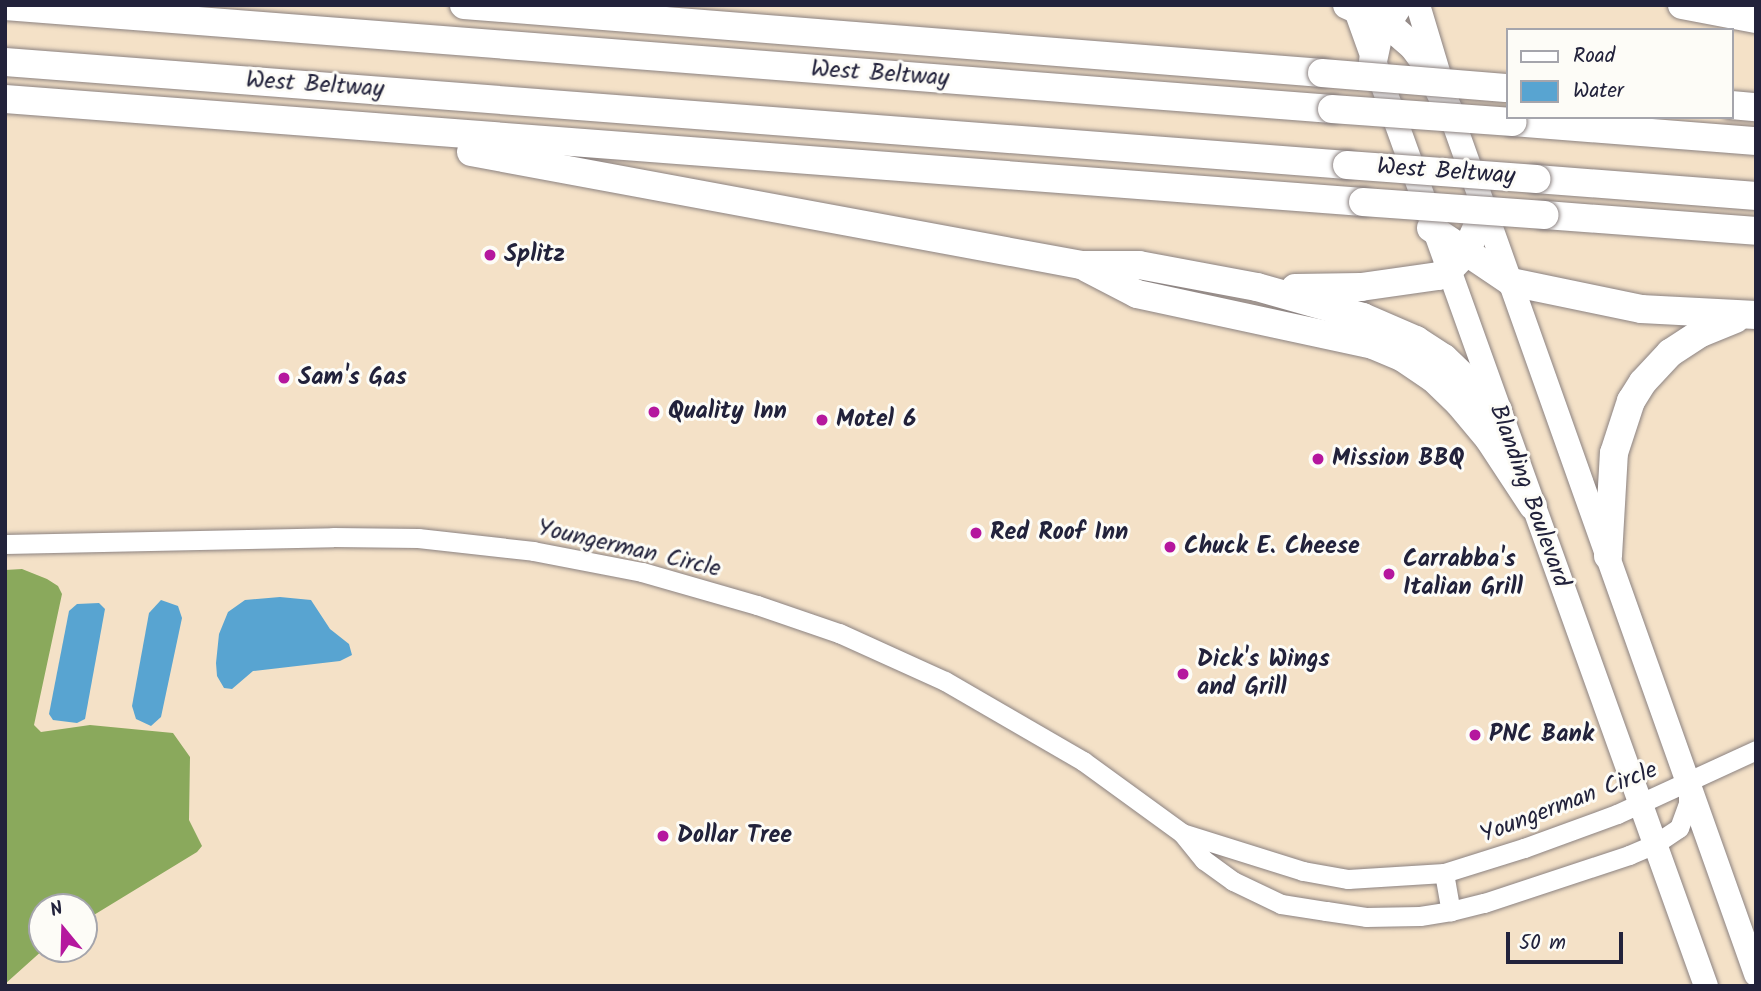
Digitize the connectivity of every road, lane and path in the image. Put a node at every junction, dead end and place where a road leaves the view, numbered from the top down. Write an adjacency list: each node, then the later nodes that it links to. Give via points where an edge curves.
1 (464, 5): 10 (highway, bridge)
2 (1418, 5): 14 (main road)
3 (1682, 5): 7 (highway)
4 (5, 6): 16 (highway, West Beltway, bridge)
5 (1352, 6): 6 (highway); 8 (main road)
6 (1392, 14): 8 (highway, via 1378,37); 14 (highway, via 1428,66)
7 (1756, 19)
8 (1373, 61): 19 (main road)
9 (5, 62): 17 (highway, West Beltway, bridge)
10 (1506, 88)
11 (5, 99): 15 (highway)
12 (1733, 105): 13 (highway)
13 (1756, 107)
14 (1451, 115): 18 (main road)
15 (411, 132): 20 (highway, bridge); 22 (highway, via 469,151)
16 (1756, 141)
17 (1756, 196)
18 (1485, 209): 21 (highway); 23 (main road)
19 (1431, 228): 21 (highway)
20 (1756, 231)
21 (1457, 262): 23 (highway); 24 (highway, via 1423,279 1361,286); 26 (main road, Blanding Boulevard)
22 (1081, 265): 24 (highway, via 1139,265); 27 (highway, via 1137,294 1373,345 1404,358 1459,404 1489,439)
23 (1511, 282): 25 (highway, via 1641,309); 29 (main road)
24 (1257, 287): 26 (highway, via 1363,317 1416,340 1454,366)
25 (1750, 315): 29 (highway, via 1701,333 1670,353 1631,401 1614,453)
26 (1498, 411): 27 (main road, Blanding Boulevard)
27 (1533, 506): 32 (main road, Blanding Boulevard)
28 (5, 544): 33 (street, Youngerman Circle, via 418,538 533,551 642,572 839,633 945,681 1070,752)
29 (1608, 556): 31 (main road)
30 (1756, 750): 31 (street)
31 (1688, 783): 32 (street, Youngerman Circle); 34 (street, Youngerman Circle, via 1688,803 1679,828); 37 (main road)
32 (1640, 804): 34 (main road, Blanding Boulevard); 35 (street, Youngerman Circle, via 1524,849)
33 (1182, 833): 35 (street, Youngerman Circle, via 1303,871 1348,879); 36 (street, Youngerman Circle, via 1204,860 1233,881 1281,904 1366,917)
34 (1655, 844): 36 (street, Youngerman Circle); 38 (main road, Blanding Boulevard)
35 (1444, 873): 36 (street)
36 (1451, 911)
37 (1756, 974)
38 (1706, 986)

